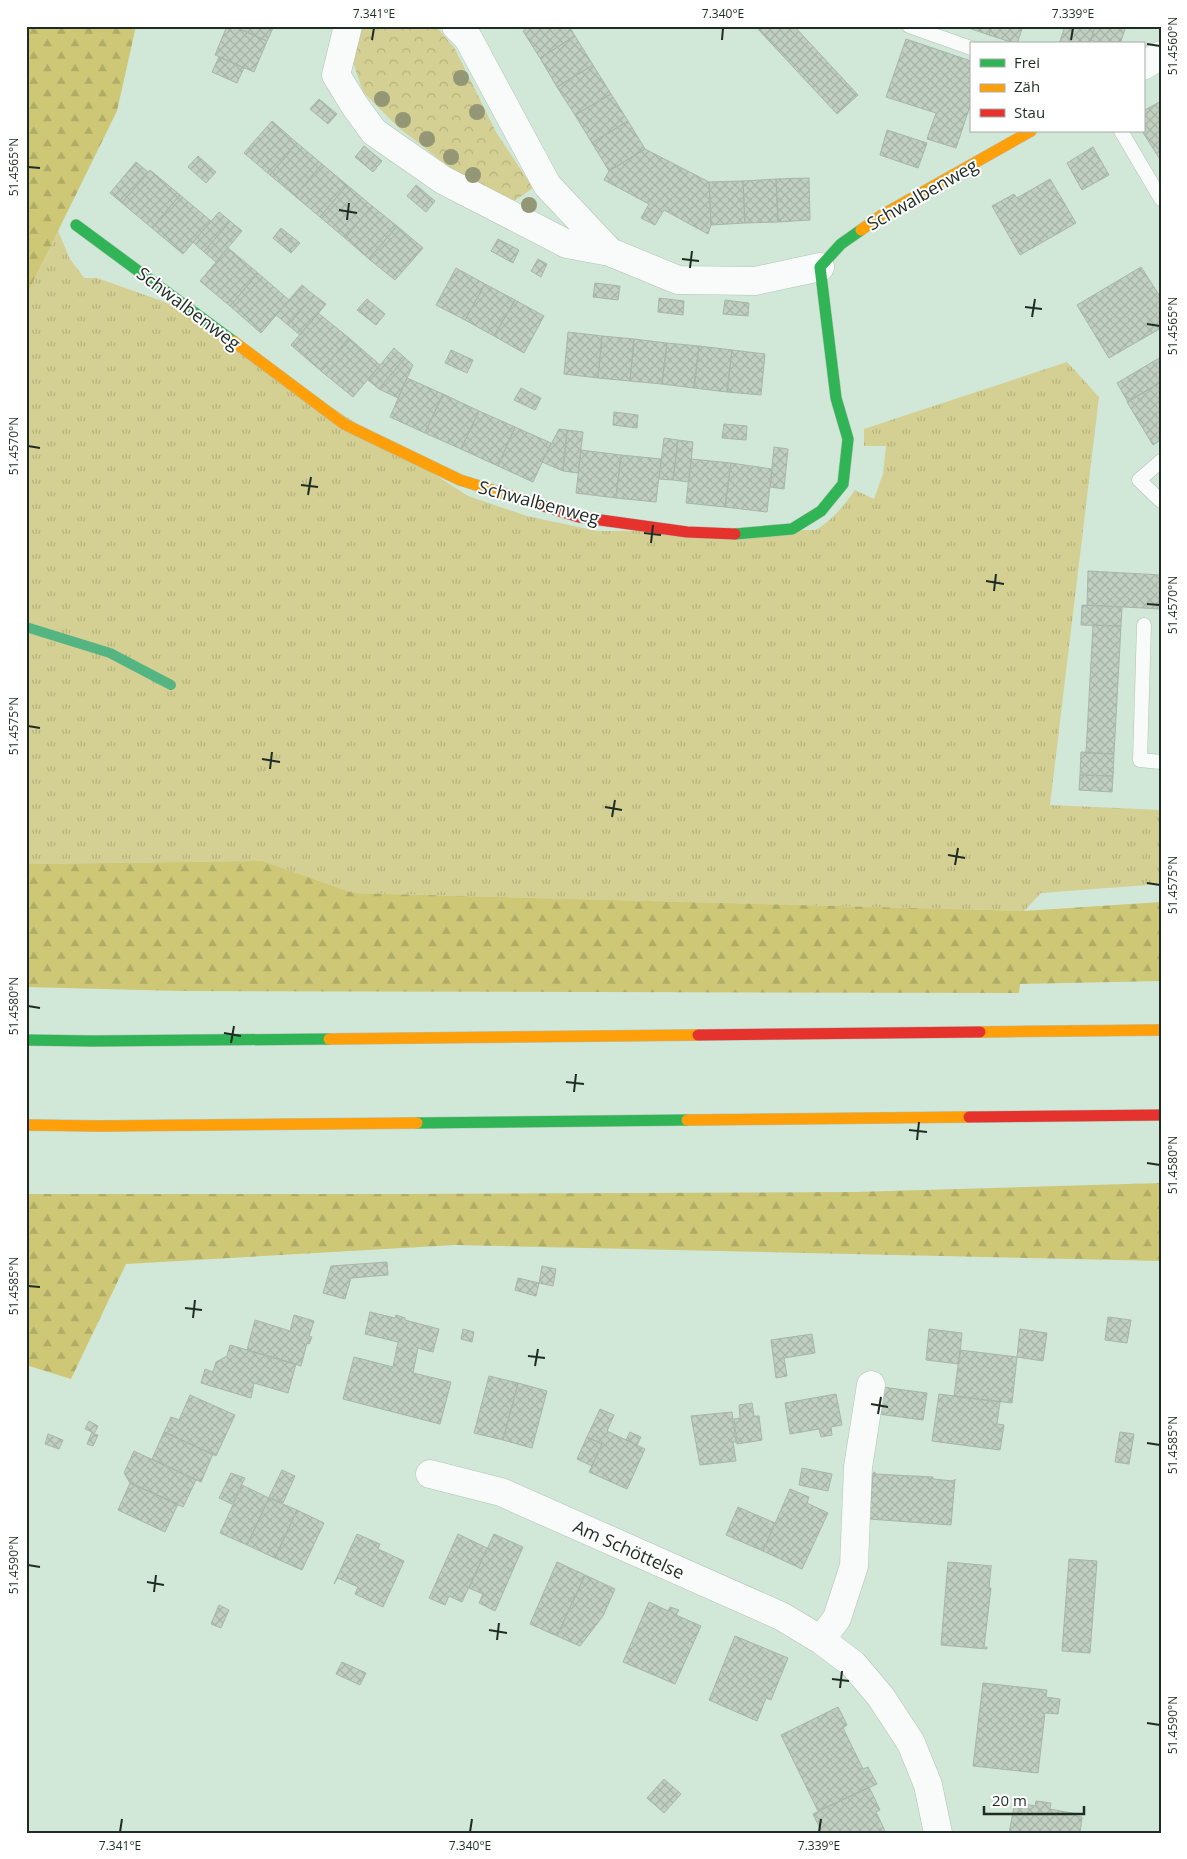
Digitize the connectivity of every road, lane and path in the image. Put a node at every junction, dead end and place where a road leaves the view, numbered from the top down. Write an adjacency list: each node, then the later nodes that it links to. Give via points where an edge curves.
1 (348, 26): 11 (street, via 336,75 374,132 443,180 567,244)
2 (456, 26): 11 (street, via 468,38 547,185)
3 (909, 26): 4 (lane)
4 (970, 48)
5 (1161, 56): 6 (street)
6 (1144, 65)
7 (1029, 132): 12 (main road, Schwalbenweg, via 882,215 841,244)
8 (1122, 132): 9 (lane)
9 (1161, 199)
10 (76, 225): 12 (main road, Schwalbenweg, via 344,424 460,480 579,517 687,532 742,534 792,529 820,511 843,484 848,438 836,398)
11 (610, 252): 12 (street, via 678,280 755,281)
12 (820, 267)
13 (1161, 461): 14 (lane, via 1139,480)
14 (1161, 501)
15 (1144, 625): 16 (lane, via 1140,760)
16 (1161, 762)
17 (1161, 1030): 18 (main road)
18 (26, 1040)
19 (1161, 1115): 20 (main road)
20 (26, 1125)
21 (871, 1385): 23 (street, via 858,1467 854,1566 837,1618)
22 (430, 1474): 23 (street, Am Schöttelse, via 501,1492 781,1616)
23 (821, 1640): 24 (street, Am Schöttelse, via 853,1664 881,1697 910,1743 928,1785)
24 (938, 1833)

